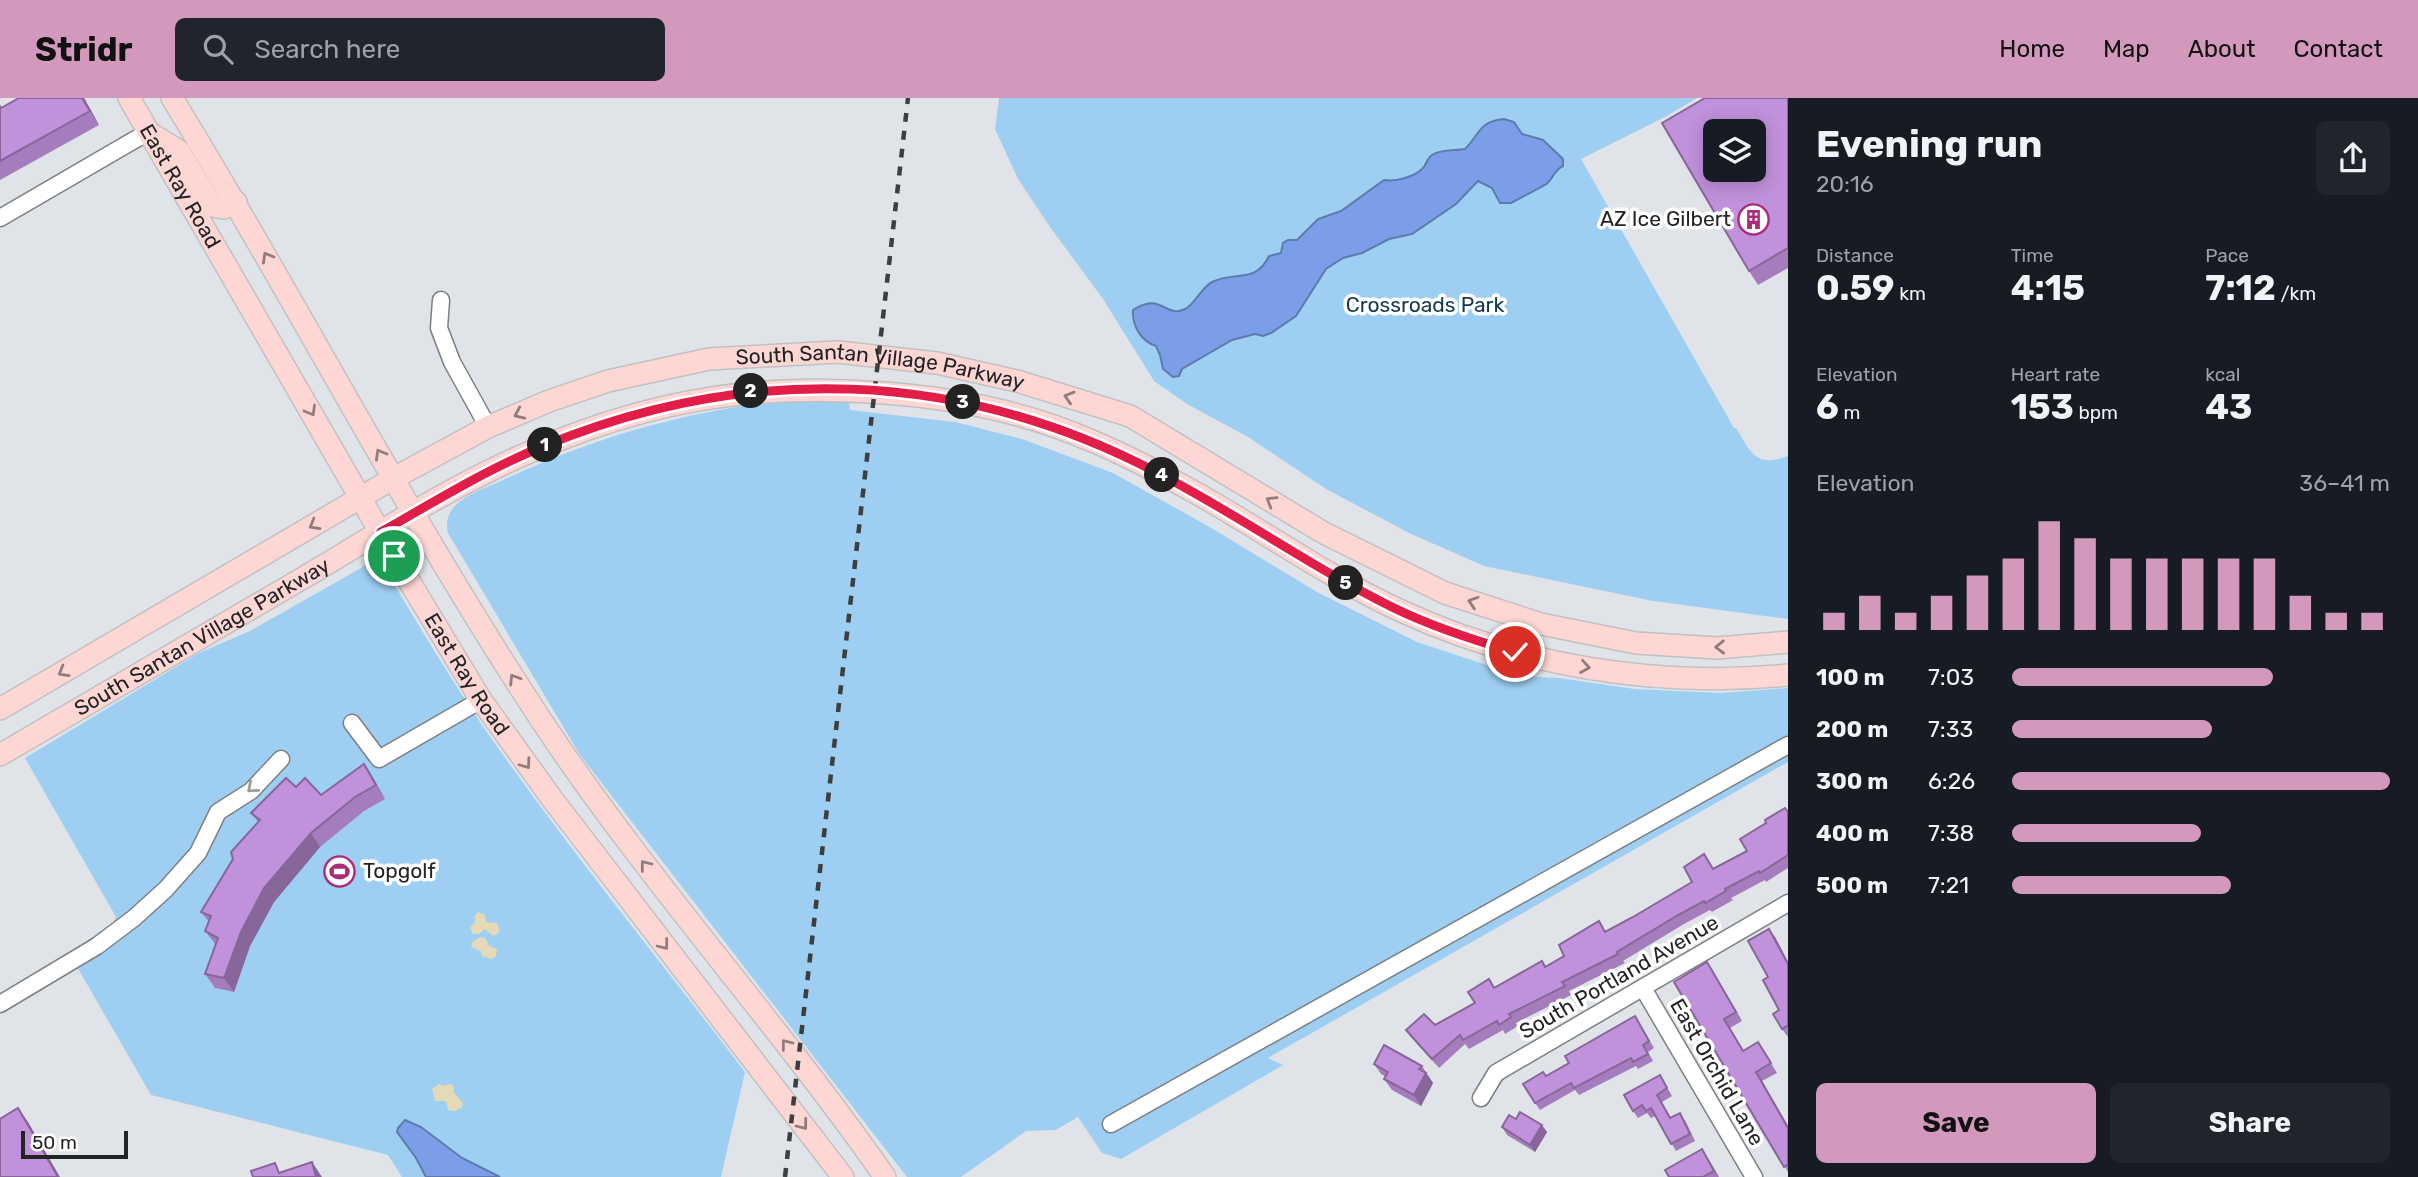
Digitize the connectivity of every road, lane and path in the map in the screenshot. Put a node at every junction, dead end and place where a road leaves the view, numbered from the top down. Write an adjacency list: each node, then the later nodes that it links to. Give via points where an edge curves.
1 (129, 98): 3 (main road, East Ray Road)
2 (172, 98): 4 (main road, East Ray Road)
3 (148, 132): 4 (main road, via 179,151 212,206 224,208); 5 (street); 9 (main road, East Ray Road, one-way to 9)
4 (236, 202): 8 (main road, East Ray Road, one-way to 4)
5 (0, 218)
6 (440, 300): 7 (street, via 439,328)
7 (488, 427): 8 (main road, South Santan Village Parkway); 12 (main road, South Santan Village Parkway, one-way to 7, via 1717,648 1636,643 1541,624 1444,593 1324,533 1130,416 1017,381 937,363 838,352 709,359 608,381)
8 (394, 478): 9 (main road, South Santan Village Parkway); 10 (main road, East Ray Road)
9 (362, 498): 11 (main road, East Ray Road); 15 (main road, South Santan Village Parkway, one-way to 15)
10 (414, 513): 11 (main road, South Santan Village Parkway); 13 (main road, South Santan Village Parkway, one-way to 13, via 541,447 626,416 686,401 800,389 925,396 1010,413 1089,439 1200,495 1374,598 1478,641 1545,660 1625,673 1719,679); 27 (main road, East Ray Road, one-way to 10, via 611,821 530,704)
11 (381, 532): 14 (main road, East Ray Road); 17 (main road, South Santan Village Parkway)
12 (1788, 642)
13 (1788, 675)
14 (481, 700): 16 (street, via 379,759); 26 (main road, East Ray Road, one-way to 26)
15 (4, 707): 17 (main road)
16 (352, 723)
17 (27, 739): 19 (main road, South Santan Village Parkway)
18 (1788, 745): 25 (street)
19 (0, 754)
20 (281, 760): 23 (street, one-way to 23, via 251,791 218,812 198,853 134,918 97,946)
21 (1788, 903): 22 (street, South Portland Avenue)
22 (1643, 988): 24 (street, South Portland Avenue, via 1496,1073); 28 (street, East Orchid Lane)
23 (0, 1003)
24 (1481, 1098)
25 (1111, 1124)
26 (843, 1177)
27 (885, 1177)
28 (1754, 1177)

